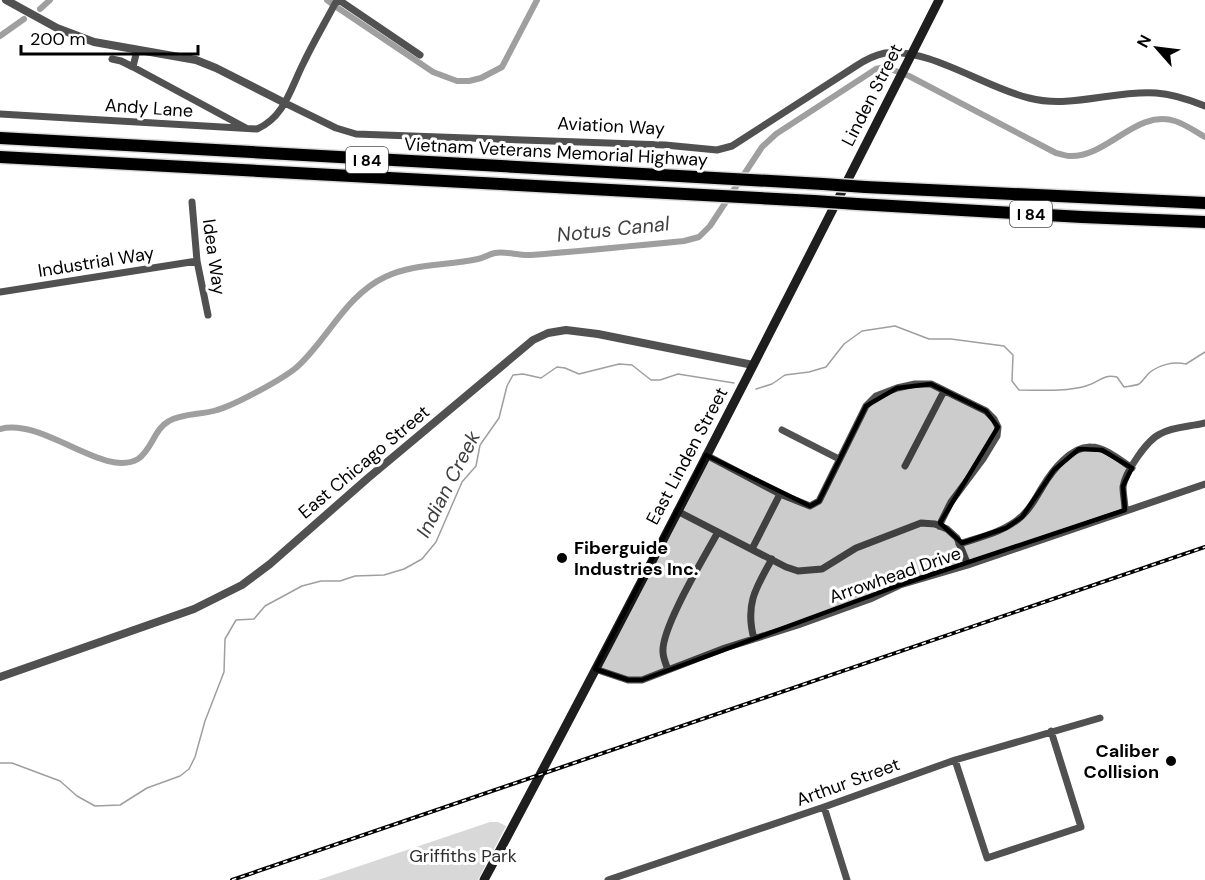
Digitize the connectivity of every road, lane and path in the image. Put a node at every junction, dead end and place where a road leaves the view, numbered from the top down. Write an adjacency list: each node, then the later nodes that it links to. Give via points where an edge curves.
1 (6, 0): 4 (street, Aviation Way, via 57,28 94,42)
2 (338, 0): 5 (street); 9 (street, via 302,64)
3 (939, 0): 6 (main road, Linden Street)
4 (137, 50): 8 (street); 9 (street, Aviation Way, via 196,60)
5 (420, 55)
6 (911, 55): 9 (street, Aviation Way, via 887,53 866,60 732,146 717,150 356,134); 10 (street, Aviation Way, via 1046,102 1158,93); 17 (main road, Linden Street)
7 (112, 59): 8 (street)
8 (133, 67): 12 (street)
9 (285, 104): 12 (street, via 264,126)
10 (1205, 106)
11 (0, 114): 12 (street, Andy Lane)
12 (249, 129)
13 (0, 138): 16 (highway, Vietnam Veterans Memorial Highway / I 84, bridge)
14 (0, 157): 18 (highway, Vietnam Veterans Memorial Highway / I 84, bridge)
15 (192, 202): 19 (street, Idea Way)
16 (1205, 203)
17 (835, 205): 22 (main road, East Linden Street)
18 (1205, 222)
19 (197, 261): 20 (street, Industrial Way); 21 (street, Idea Way)
20 (0, 292)
21 (208, 315)
22 (753, 365): 26 (main road, East Linden Street); 43 (street, East Chicago Street, via 598,334 566,330 548,333 520,351 242,585 194,609)
23 (944, 391): 27 (street, via 931,384 915,384 876,396 866,406); 28 (street); 34 (street, via 986,411 998,427 997,436)
24 (1205, 423): 29 (street, via 1158,434)
25 (782, 430): 27 (street)
26 (706, 455): 31 (street); 33 (main road, East Linden Street)
27 (839, 459): 31 (street, via 819,501 810,506)
28 (904, 466)
29 (1131, 468): 32 (street, via 1123,486); 36 (street, via 1102,450 1079,449 1054,470 1022,517 1006,528)
30 (1205, 484): 32 (street, Arrowhead Drive)
31 (780, 494): 37 (street)
32 (1125, 510): 39 (street, Arrowhead Drive)
33 (677, 511): 35 (street); 41 (main road, East Linden Street)
34 (939, 526): 36 (street, via 947,529); 38 (street, via 921,523 907,527 856,548 822,569 798,571)
35 (718, 532): 37 (street); 42 (street, via 665,636 663,652)
36 (959, 544): 39 (street)
37 (752, 549): 38 (street)
38 (772, 559): 40 (street, via 750,606)
39 (968, 565): 40 (street, Arrowhead Drive, via 900,585)
40 (754, 639): 42 (street, Arrowhead Drive)
41 (595, 669): 42 (street, Arrowhead Drive, via 628,680 642,680); 48 (main road, East Linden Street)
42 (668, 670)
43 (0, 677)
44 (1100, 718): 45 (street, Arthur Street)
45 (1051, 731): 46 (street, Arthur Street); 46 (street, via 1081,827 987,858)
46 (955, 760): 47 (street, Arthur Street)
47 (824, 807): 49 (street, Arthur Street); 50 (street)
48 (485, 880)
49 (608, 880)
50 (847, 880)

